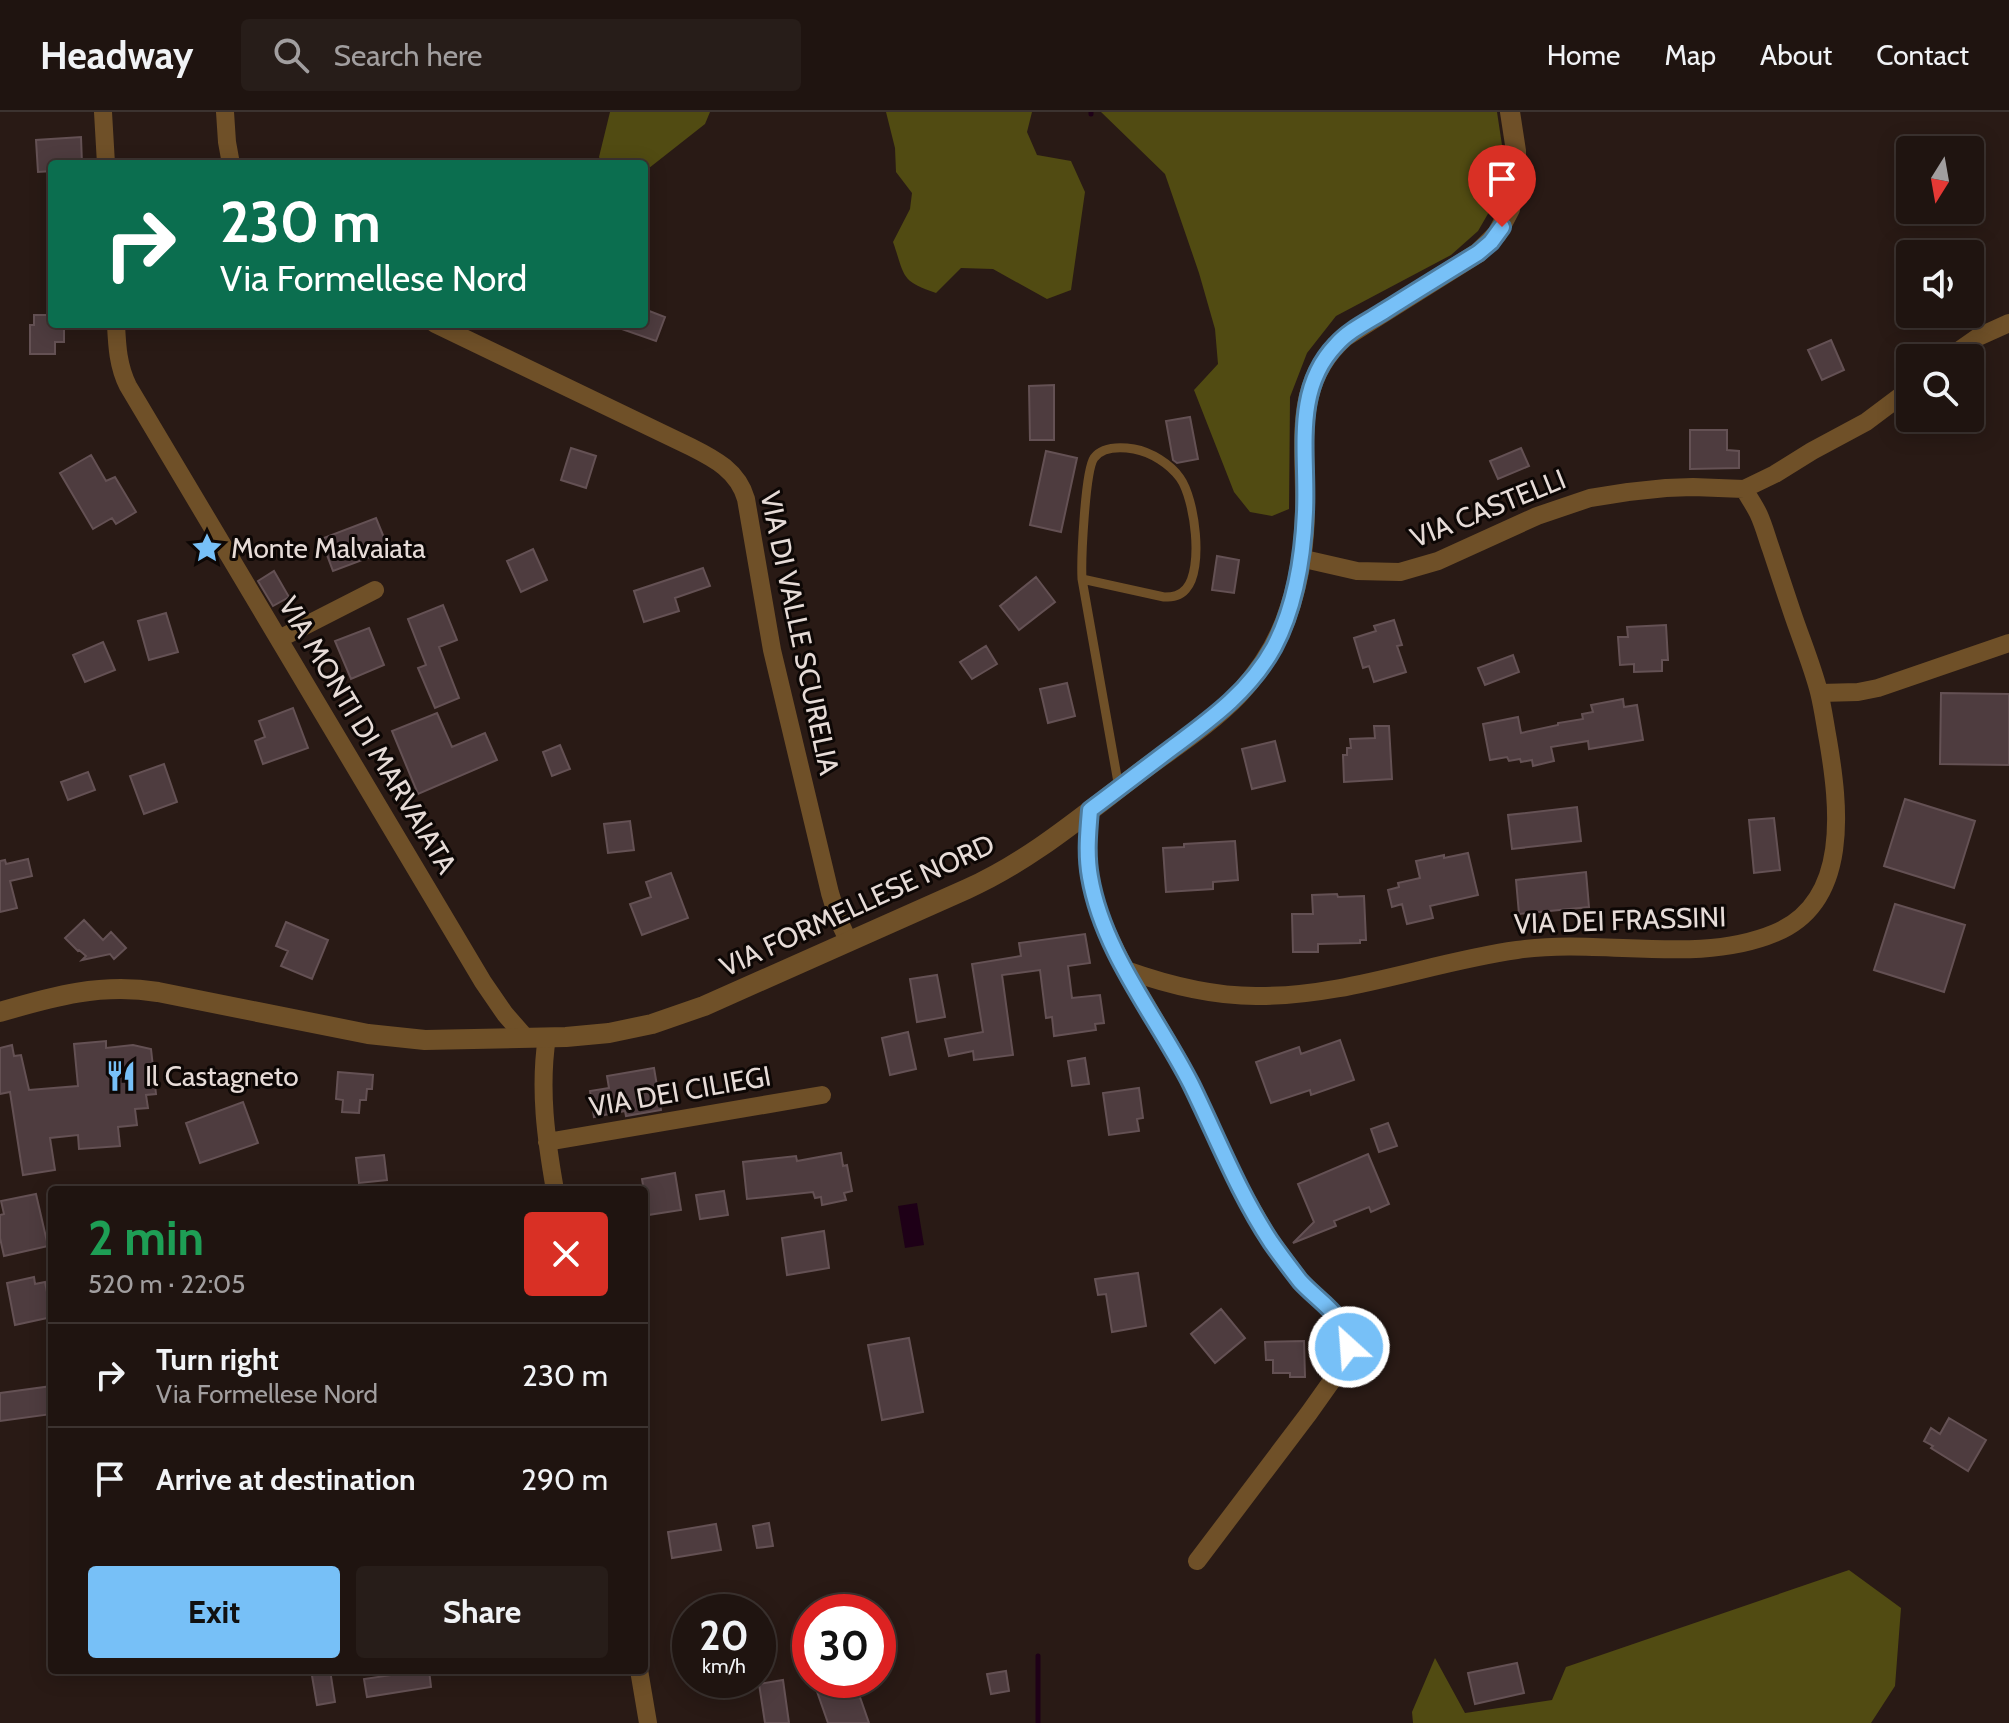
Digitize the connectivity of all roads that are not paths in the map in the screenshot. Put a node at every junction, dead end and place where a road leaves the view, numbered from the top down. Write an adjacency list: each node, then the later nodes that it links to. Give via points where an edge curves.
1 (103, 112): 4 (street)
2 (225, 112): 5 (street)
3 (1510, 112): 12 (street, VIA FORMELLESE NORD, via 1516,181 1497,234 1478,253 1346,336 1316,374 1304,419)
4 (106, 160)
5 (230, 160)
6 (2009, 323): 9 (street)
7 (116, 328): 15 (street, VIA MONTI DI MARVAIATA, via 125,380)
8 (443, 328): 20 (street, VIA DI VALLE SCURELIA, via 691,447 736,477 746,499 772,650 826,878)
9 (1967, 344)
10 (1896, 401): 11 (street, VIA CASTELLI)
11 (1744, 489): 12 (street, VIA CASTELLI, via 1666,488 1590,498 1400,572 1357,571); 17 (street, VIA DEI FRASSINI, via 1760,517)
12 (1300, 558): 18 (street, VIA FORMELLESE NORD, via 1287,618 1255,675 1229,703)
13 (1082, 579): 13 (lane, via 1093,460 1116,448 1157,458 1180,478 1193,512 1196,560 1187,588 1164,597); 18 (lane)
14 (375, 590): 15 (street)
15 (279, 639): 23 (street, VIA MONTI DI MARVAIATA, via 483,982 505,1014)
16 (2009, 643): 17 (street, via 1878,688)
17 (1820, 693): 21 (street, VIA DEI FRASSINI, via 1836,807 1834,856 1811,907 1775,933 1701,949 1515,950 1344,987 1265,996 1158,981)
18 (1119, 788): 19 (street, VIA FORMELLESE NORD)
19 (1090, 810): 20 (street, VIA FORMELLESE NORD, via 989,878); 21 (street, via 1093,892)
20 (849, 942): 23 (street, VIA FORMELLESE NORD, via 667,1020 623,1031)
21 (1126, 970): 27 (street, via 1181,1064 1268,1237 1349,1337 1343,1365)
22 (0, 1012): 23 (street, VIA FORMELLESE NORD, via 67,993 131,989 379,1036)
23 (537, 1038): 25 (street)
24 (822, 1095): 25 (street, VIA DEI CILIEGI)
25 (547, 1142): 26 (street)
26 (554, 1186)
27 (1197, 1561)
28 (640, 1674): 29 (street)
29 (648, 1723)

